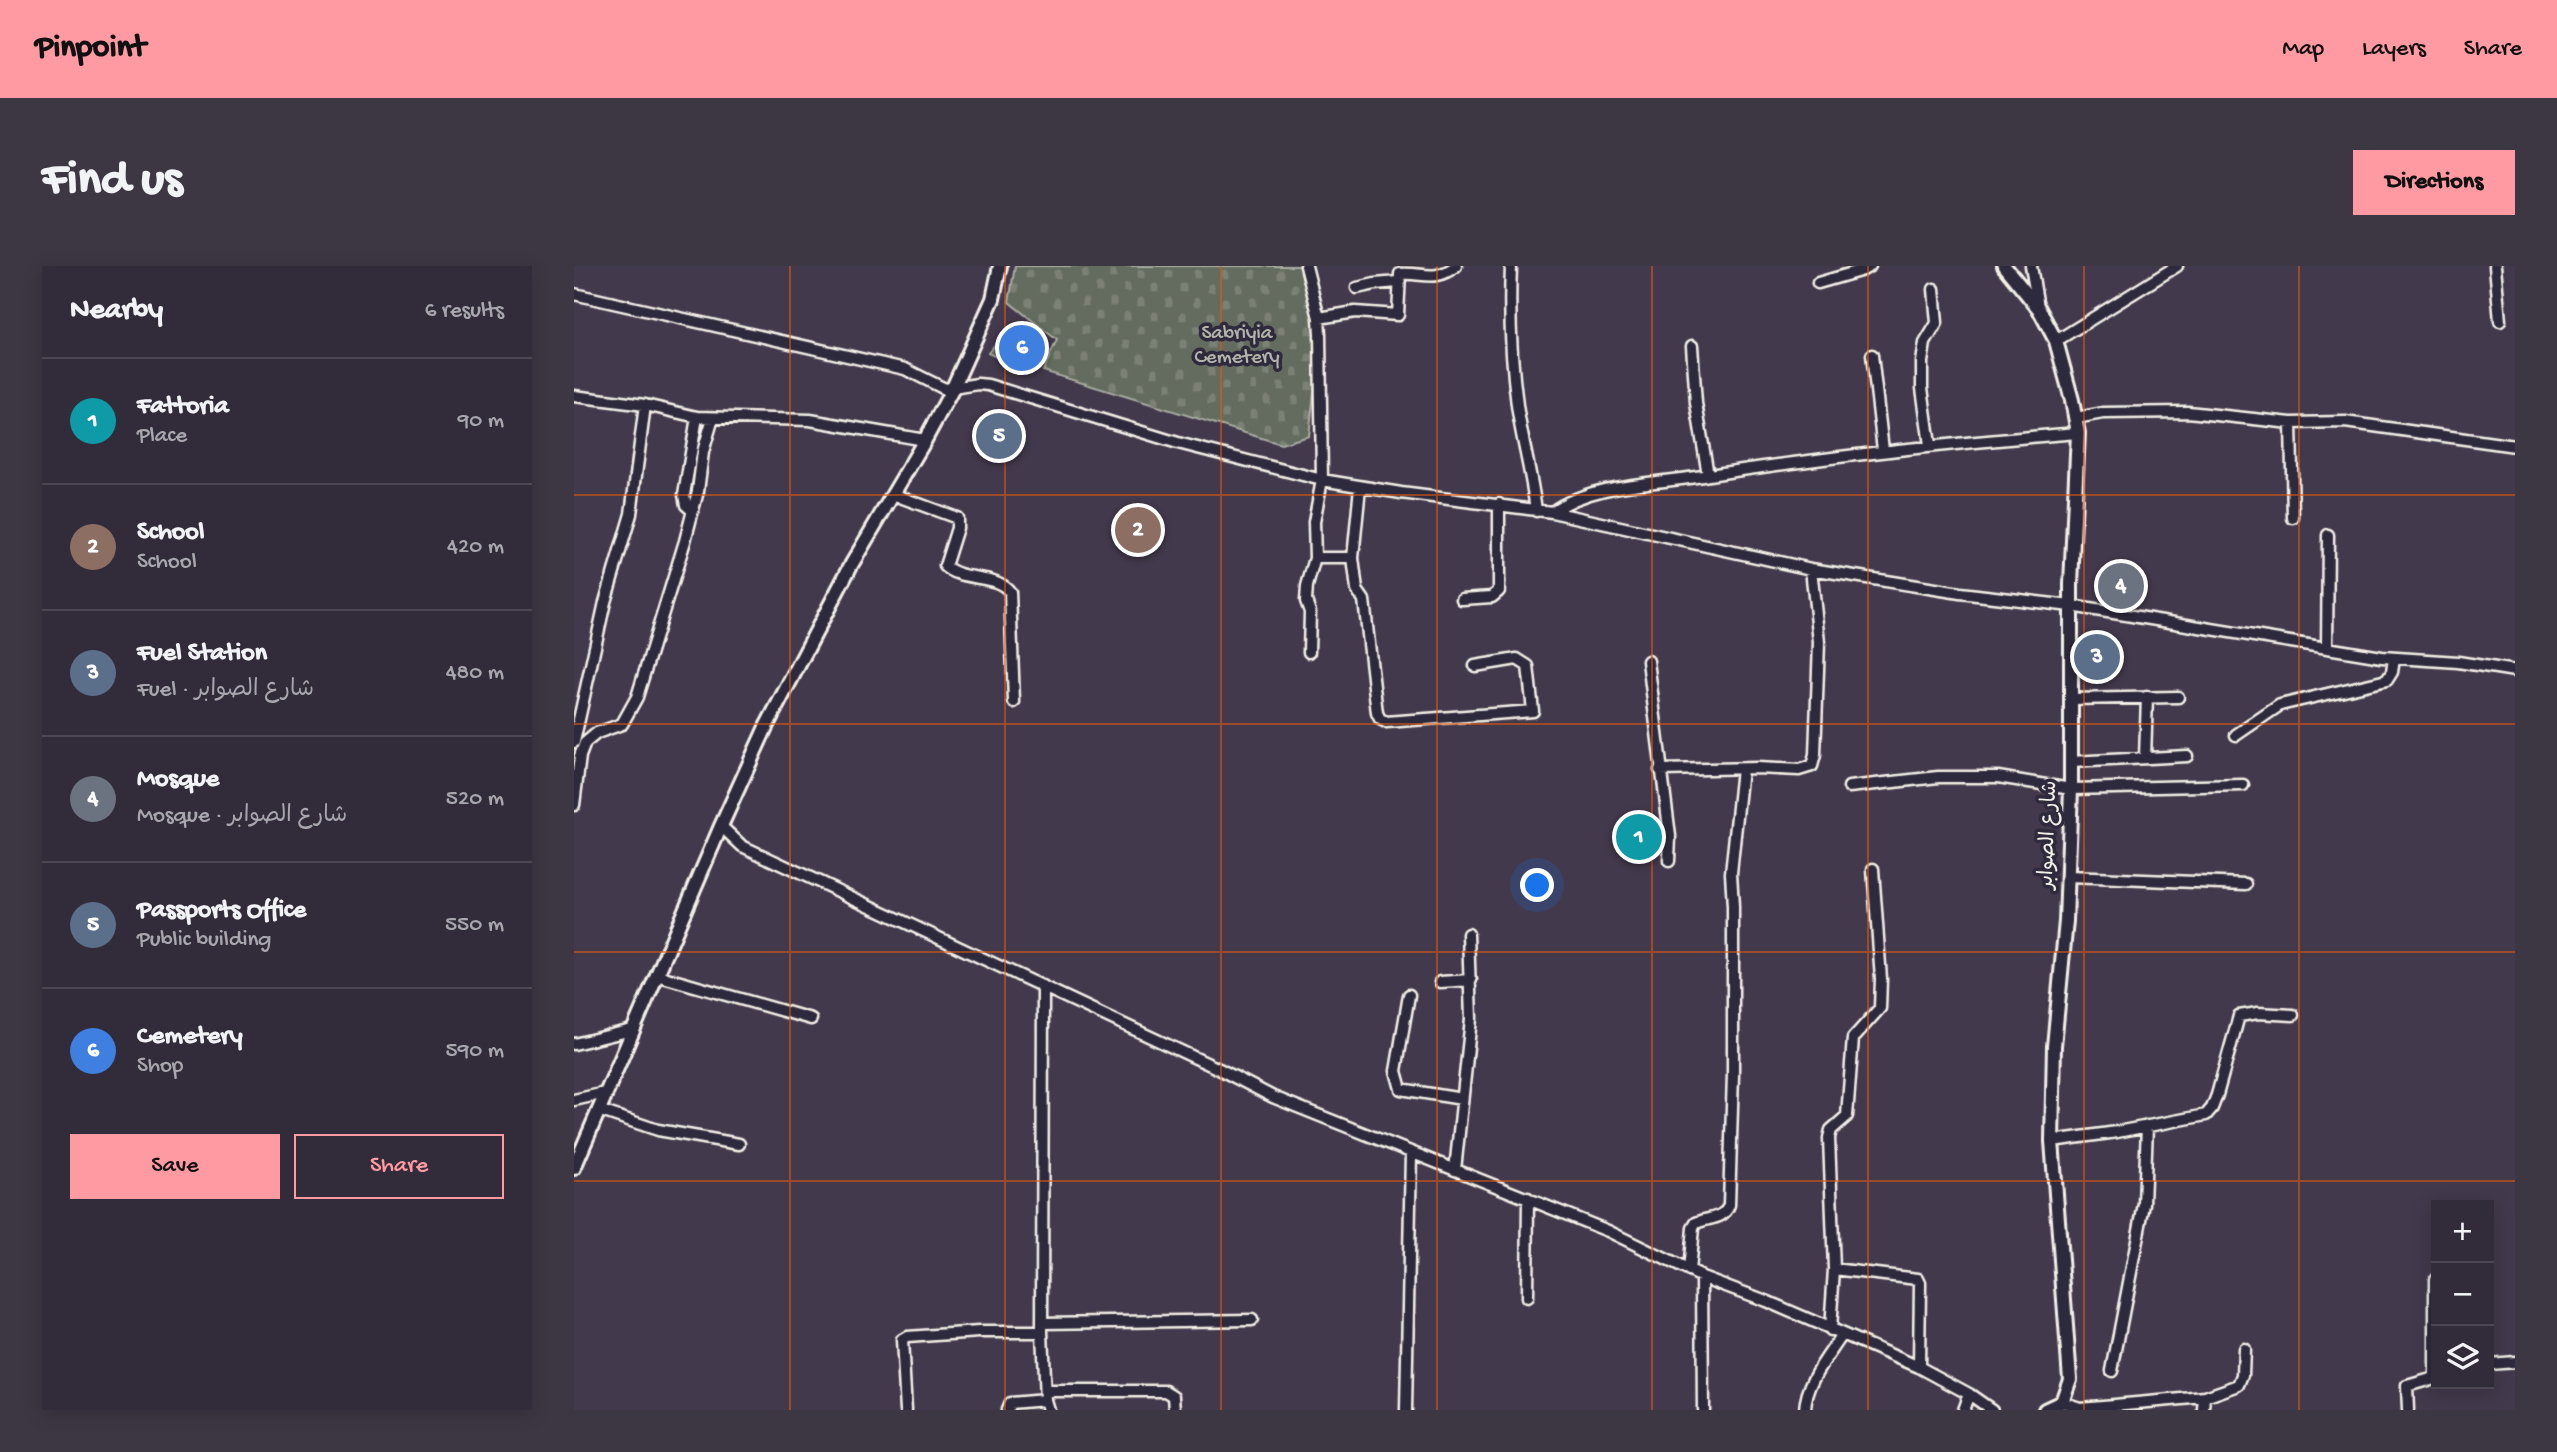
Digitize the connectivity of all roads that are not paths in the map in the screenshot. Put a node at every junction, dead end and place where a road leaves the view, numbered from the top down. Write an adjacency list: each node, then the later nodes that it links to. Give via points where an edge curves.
1 (1000, 266): 21 (street, via 993,299)
2 (1306, 266): 16 (street)
3 (1456, 266): 10 (street, via 1434,277 1401,274)
4 (1511, 266): 39 (street, via 1509,327 1514,382)
5 (1870, 266): 11 (street)
6 (2004, 266): 15 (street, شارع الصوابر)
7 (2031, 266): 15 (street)
8 (2177, 266): 18 (street)
9 (2495, 266): 17 (street)
10 (1398, 282): 12 (street); 16 (street, via 1398,315 1355,312)
11 (1818, 283)
12 (1357, 288)
13 (1934, 289): 30 (street, via 1937,323 1922,362)
14 (574, 294): 21 (street, via 905,369)
15 (2039, 309): 18 (street, شارع الصوابر)
16 (1319, 318): 34 (street)
17 (2500, 321)
18 (2056, 341): 26 (street, شارع الصوابر)
19 (1692, 346): 33 (street)
20 (1872, 355): 32 (street)
21 (952, 390): 29 (street); 34 (street, via 988,385 1189,446)
22 (574, 396): 23 (street)
23 (645, 405): 24 (street); 59 (street, via 631,514 605,602)
24 (697, 417): 25 (street); 38 (street, via 684,495)
25 (713, 418): 29 (street, via 810,420); 38 (street)
26 (2076, 418): 27 (street, via 2103,413 2188,412); 28 (street, شارع الصوابر)
27 (2291, 423): 31 (street, via 2345,422); 41 (street)
28 (2078, 433): 30 (street); 47 (street, شارع الصوابر)
29 (925, 440): 36 (street)
30 (1930, 445): 32 (street)
31 (2515, 446)
32 (1883, 450): 33 (street)
33 (1708, 475): 40 (street, via 1578,496)
34 (1322, 480): 35 (street); 43 (street, via 1314,522)
35 (1360, 487): 37 (street); 44 (street)
36 (892, 494): 57 (street, via 957,518 945,566 1002,584 1010,592); 69 (street, via 766,727)
37 (1499, 504): 39 (street); 46 (street, via 1499,592 1492,597)
38 (693, 511): 68 (street, via 634,705 622,724 585,743)
39 (1536, 511): 40 (street)
40 (1552, 512): 45 (street)
41 (2293, 518)
42 (2328, 535): 48 (street)
43 (1315, 558): 44 (street); 49 (street, via 1306,601)
44 (1353, 558): 52 (street, via 1357,590 1364,600 1380,719 1533,711 1528,666 1517,659)
45 (1811, 569): 47 (street); 63 (street, via 1819,642 1815,762 1800,770)
46 (1462, 599)
47 (2071, 606): 48 (street); 56 (street, شارع الصوابر)
48 (2327, 648): 50 (street)
49 (1309, 652)
50 (2394, 659): 53 (street); 58 (street, via 2387,680 2280,705)
51 (1648, 661): 64 (street)
52 (1475, 666)
53 (2515, 671)
54 (2147, 697): 55 (street); 56 (street); 61 (street)
55 (2178, 697)
56 (2071, 699): 62 (street, شارع الصوابر)
57 (1014, 702)
58 (2236, 735)
59 (574, 742)
60 (2187, 756): 61 (street)
61 (2145, 758): 62 (street)
62 (2071, 762): 67 (street, شارع الصوابر)
63 (1741, 769): 64 (street); 96 (street, via 1731,873 1729,1205 1721,1216 1696,1223)
64 (1660, 770): 70 (street)
65 (2243, 785): 67 (street)
66 (1849, 787): 67 (street, via 1938,777 1998,777)
67 (2071, 789): 72 (street, شارع الصوابر)
68 (574, 805)
69 (721, 826): 75 (street); 78 (street, via 742,846)
70 (1669, 861)
71 (1873, 869): 95 (street, via 1880,1008 1853,1038 1847,1116 1831,1130 1829,1138)
72 (2068, 877): 73 (street); 89 (street, شارع الصوابر, via 2054,1046)
73 (2246, 884)
74 (1468, 934): 76 (street)
75 (656, 975): 81 (street); 82 (street)
76 (1471, 980): 77 (street); 85 (street)
77 (1440, 982)
78 (1043, 986): 91 (street, via 1273,1097); 100 (street)
79 (1409, 995): 85 (street, via 1396,1071 1401,1089)
80 (2293, 1015): 88 (street, via 2239,1016 2213,1108 2206,1115)
81 (811, 1019)
82 (632, 1030): 83 (street); 84 (street)
83 (574, 1044)
84 (606, 1093): 86 (street); 87 (street)
85 (1462, 1099): 93 (street)
86 (574, 1100)
87 (598, 1110): 90 (street, via 658,1130); 92 (street)
88 (2147, 1126): 89 (street); 107 (street, via 2144,1204)
89 (2052, 1141): 112 (street, شارع الصوابر, via 2070,1363)
90 (739, 1144)
91 (1411, 1153): 93 (street); 116 (street)
92 (574, 1168)
93 (1455, 1170): 94 (street)
94 (1528, 1198): 96 (street); 98 (street)
95 (1834, 1269): 101 (street); 106 (street, via 1918,1279)
96 (1689, 1271): 97 (street)
97 (1702, 1277): 101 (street); 117 (street)
98 (1527, 1298)
99 (1252, 1320): 100 (street)
100 (1042, 1327): 111 (street); 113 (street, via 902,1340)
101 (1830, 1330): 102 (street)
102 (1842, 1335): 106 (street); 118 (street, via 1813,1380)
103 (2244, 1349): 110 (street, via 2239,1385)
104 (2515, 1362): 105 (street)
105 (2494, 1364)
106 (1919, 1367): 109 (street)
107 (2112, 1371)
108 (2431, 1379): 123 (street, via 2407,1386)
109 (1969, 1394): 119 (street); 120 (street)
110 (2205, 1398): 112 (street, via 2080,1408); 122 (street)
111 (1046, 1401): 114 (street, via 1010,1403); 115 (street, via 1166,1391 1174,1396)
112 (2062, 1402): 121 (street)
113 (906, 1410)
114 (1007, 1410)
115 (1175, 1410)
116 (1406, 1410)
117 (1703, 1410)
118 (1805, 1410)
119 (1963, 1410)
120 (1992, 1410)
121 (2045, 1410)
122 (2204, 1410)
123 (2408, 1410)

